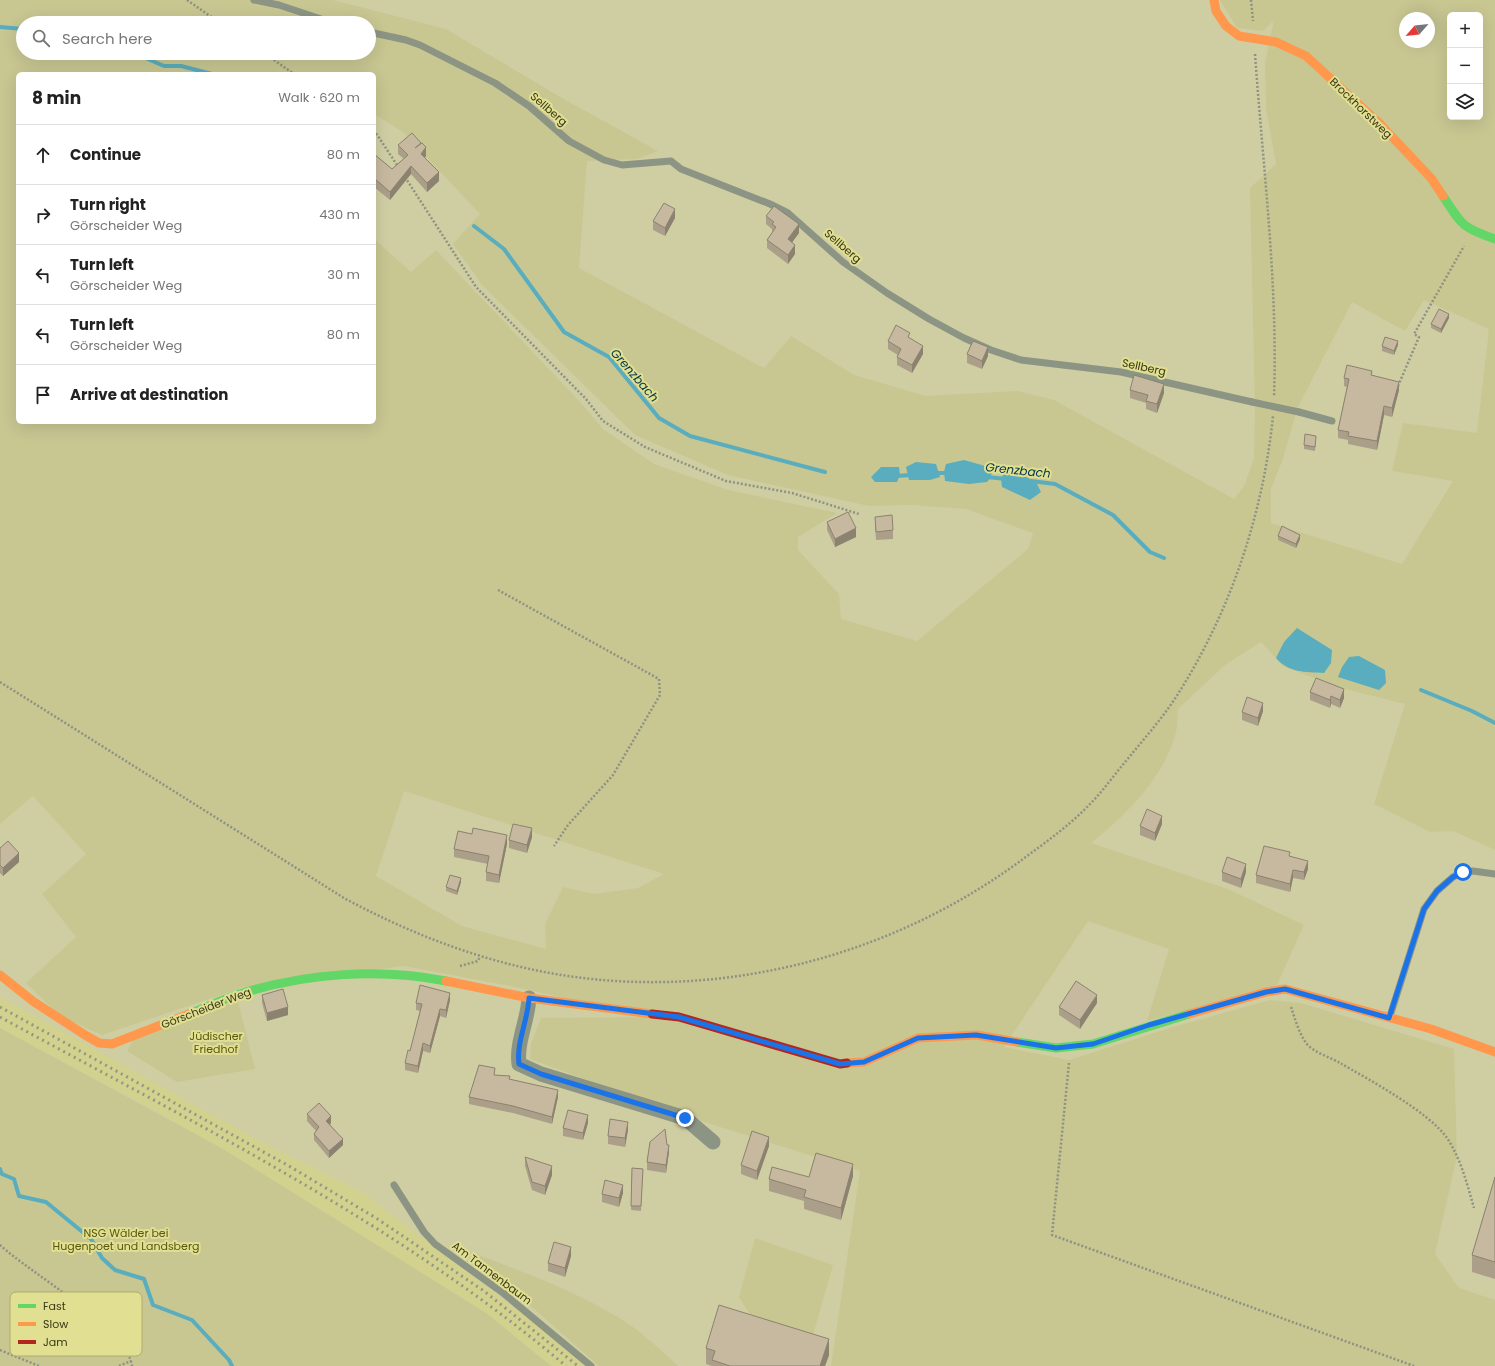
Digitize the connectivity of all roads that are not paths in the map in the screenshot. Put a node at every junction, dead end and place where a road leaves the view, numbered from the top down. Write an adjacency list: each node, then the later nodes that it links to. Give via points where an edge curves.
1 (254, 0): 3 (lane)
2 (1214, 0): 5 (street, Brockhorstweg, via 1216,11 1226,26 1239,36 1276,42 1306,56 1379,123 1431,178 1462,224 1472,231)
3 (311, 16)
4 (376, 34): 6 (lane, Sellberg, bridge, via 420,45 495,84 519,98 569,141 604,160 622,165 671,161 681,169 779,208 796,219 843,262 887,293 929,319 992,350 1021,360 1121,372)
5 (1495, 239)
6 (1332, 421)
7 (1495, 874): 10 (lane, via 1463,872 1437,891 1424,909)
8 (0, 975): 9 (street, Görscheider Weg, via 34,1002 85,1035 99,1043 112,1044 243,993 302,979 372,973 420,976)
9 (529, 998): 10 (street, Görscheider Weg, via 679,1017 840,1064 864,1062 918,1038 976,1035 1056,1048 1093,1044 1149,1025 1285,989); 12 (street, via 518,1055 519,1064 541,1074 685,1118)
10 (1389, 1018): 11 (street, Görscheider Weg, via 1431,1029)
11 (1495, 1052)
12 (713, 1142)
13 (394, 1185): 14 (lane, Am Tannenbaum, via 424,1232 435,1244 503,1293)
14 (591, 1366)

